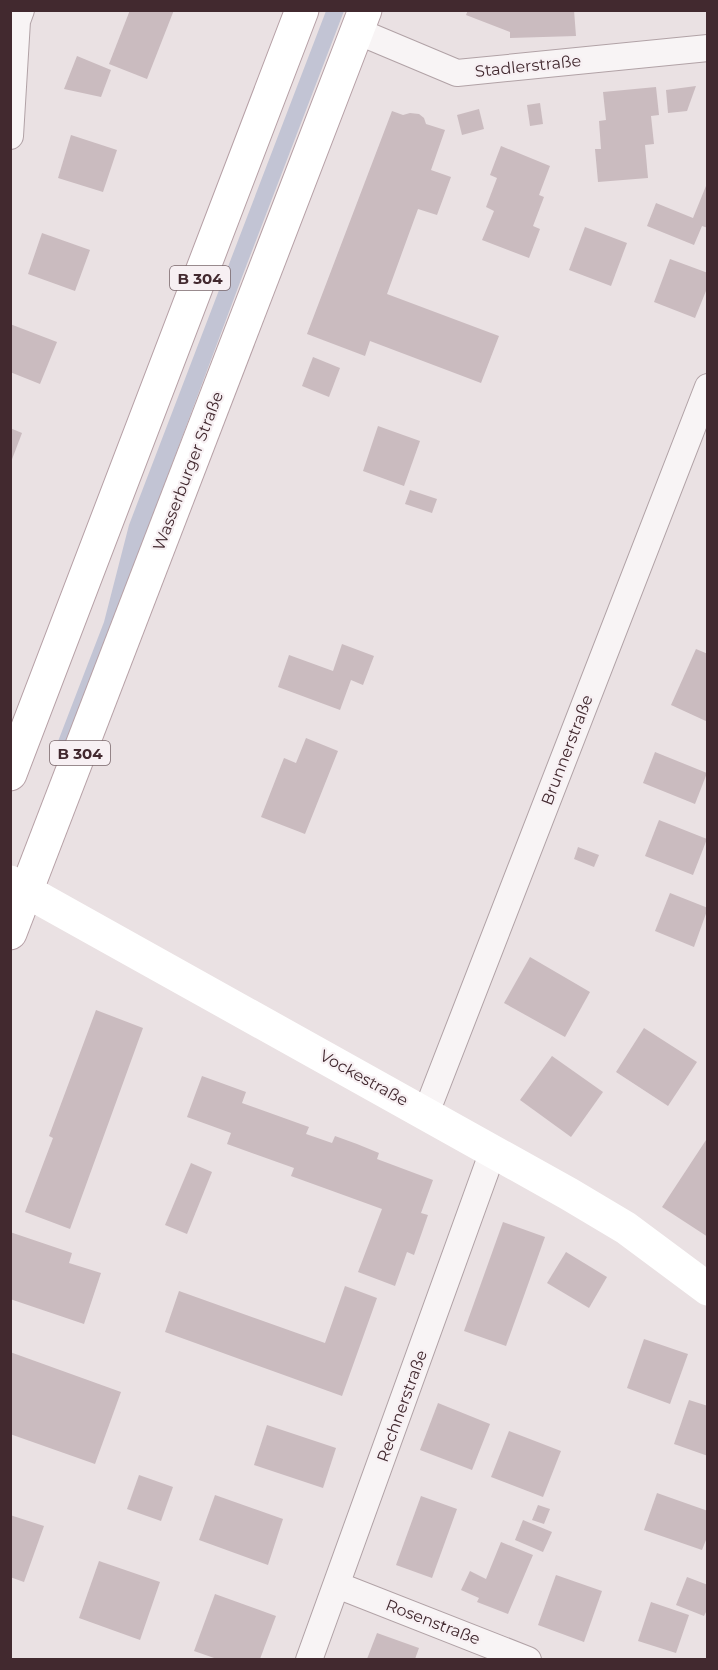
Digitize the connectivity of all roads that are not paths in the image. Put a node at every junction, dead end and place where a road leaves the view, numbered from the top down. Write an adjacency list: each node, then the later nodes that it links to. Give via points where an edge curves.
1 (302, 10): 7 (main road, B 304)
2 (16, 17): 5 (street)
3 (361, 21): 4 (street, Stadlerstraße, via 457,74); 8 (main road, Wasserburger Straße / B 304)
4 (708, 48)
5 (10, 136)
6 (708, 387): 10 (street, Brunnerstraße)
7 (10, 774)
8 (19, 886): 9 (main road, Wasserburger Straße / B 304); 10 (main road, Vockestraße)
9 (10, 933)
10 (426, 1113): 11 (main road, Vockestraße)
11 (494, 1151): 12 (main road, Vockestraße, via 626,1228); 13 (street, Rechnerstraße)
12 (708, 1289)
13 (337, 1585): 14 (street, Rechnerstraße); 15 (street, Rosenstraße)
14 (309, 1659)
15 (528, 1659)

